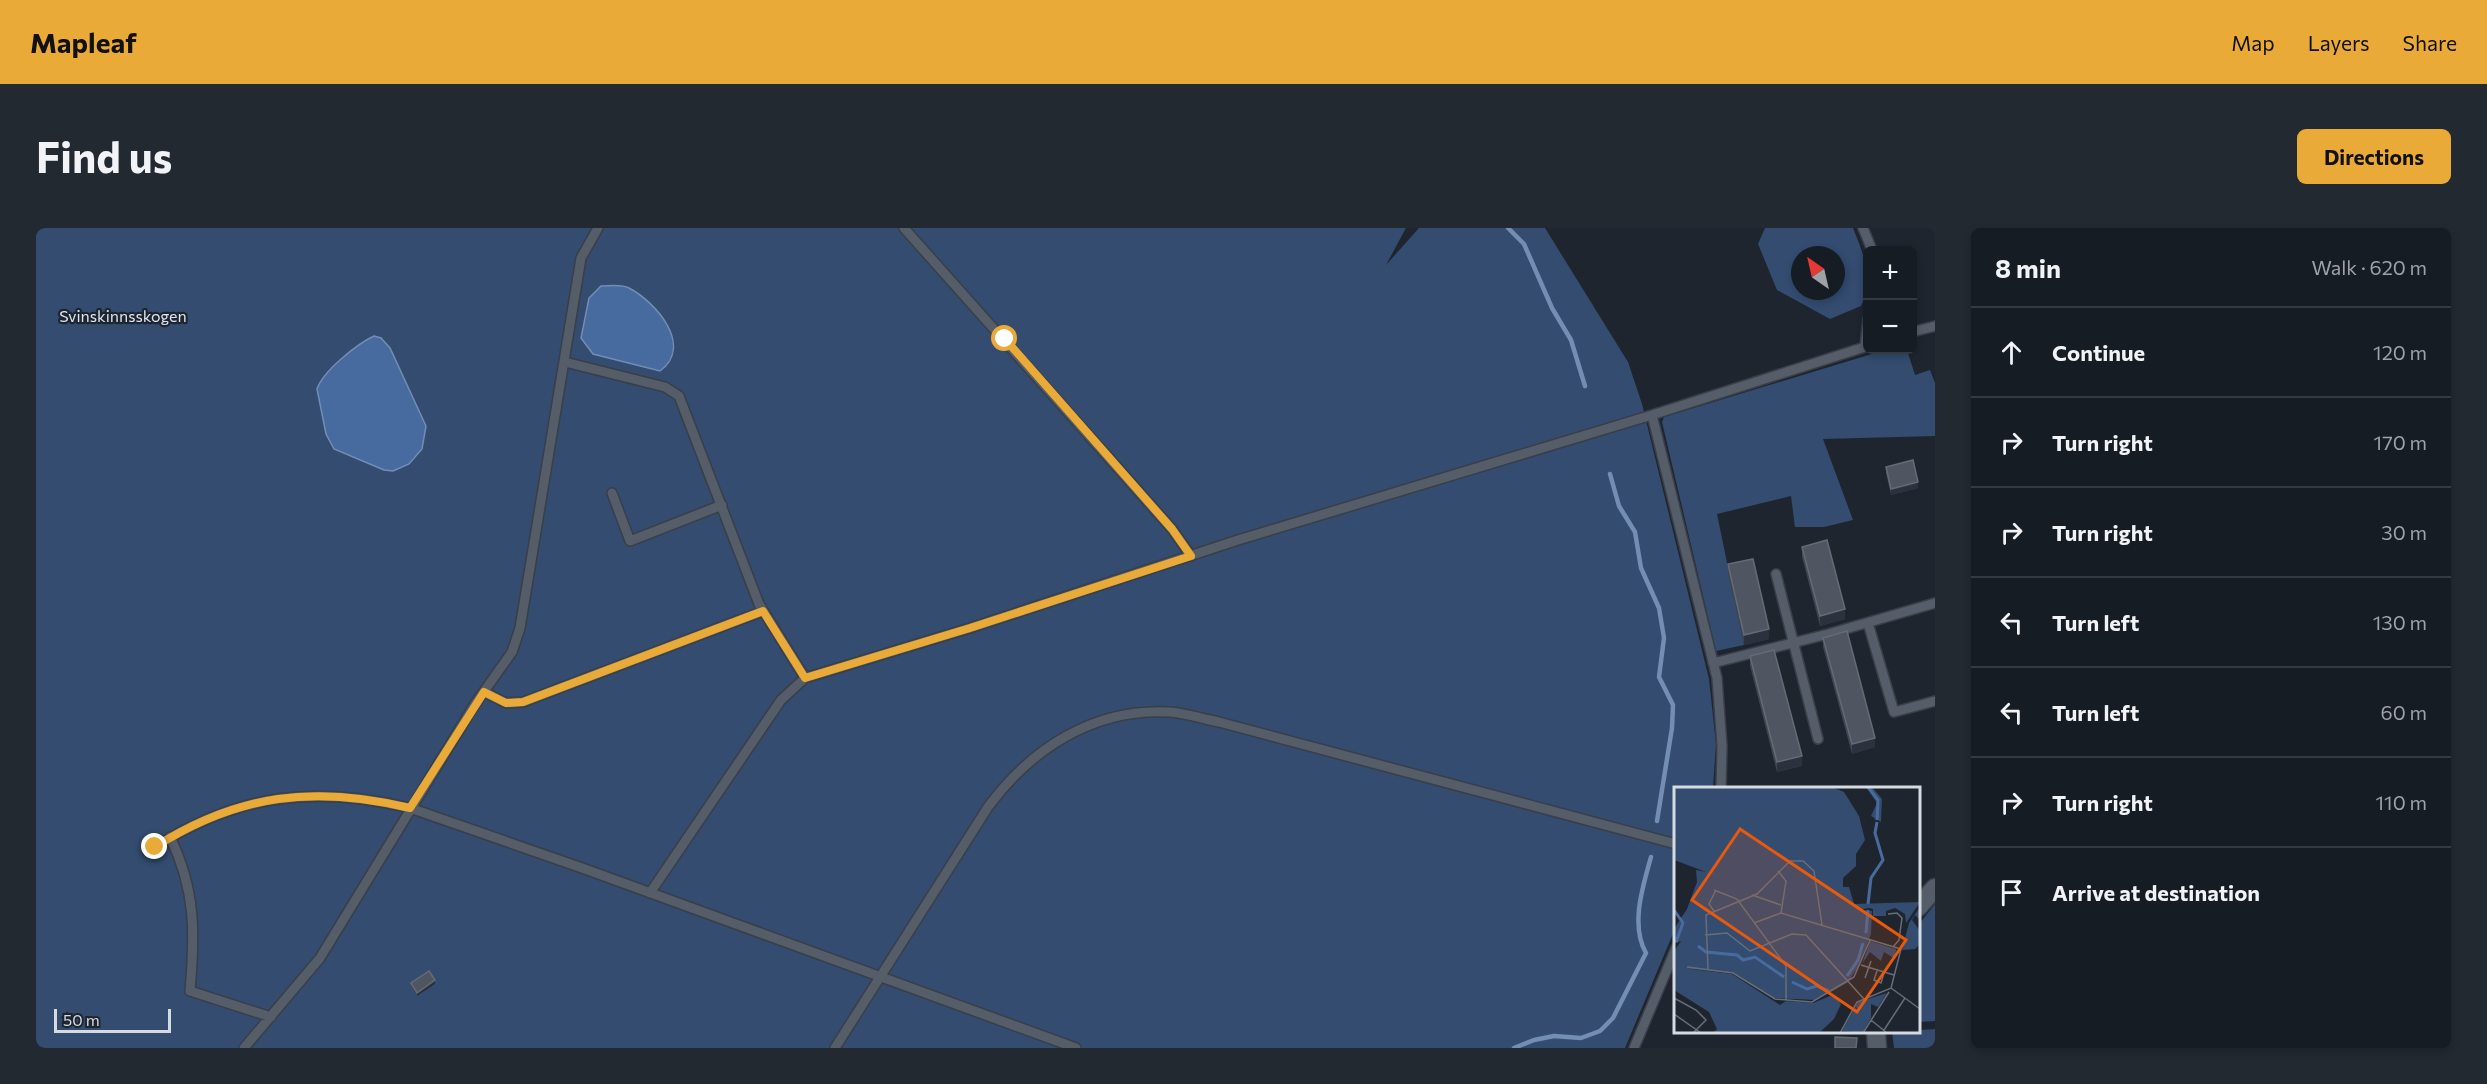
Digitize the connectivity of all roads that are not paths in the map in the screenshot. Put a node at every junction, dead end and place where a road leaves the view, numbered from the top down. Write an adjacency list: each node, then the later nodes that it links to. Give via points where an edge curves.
1 (598, 228): 8 (lane, via 581,258)
2 (904, 228): 12 (lane, via 1172,529)
3 (1863, 228): 4 (lane)
4 (1870, 246)
5 (1935, 326): 6 (lane)
6 (1917, 331)
7 (1863, 347): 9 (lane)
8 (565, 362): 11 (lane, via 676,392 685,406); 20 (lane, via 520,628 512,652)
9 (1652, 415): 12 (lane); 18 (lane)
10 (612, 493): 11 (lane, via 630,541)
11 (722, 505): 15 (lane)
12 (1191, 556): 19 (lane)
13 (1776, 574): 17 (lane)
14 (1935, 603): 16 (lane)
15 (763, 611): 19 (lane); 20 (lane, via 523,702 506,703)
16 (1868, 623): 17 (lane); 21 (lane, via 1894,712)
17 (1793, 643): 18 (lane); 22 (lane)
18 (1713, 663): 23 (lane, via 1722,746)
19 (805, 678): 29 (lane, via 782,700)
20 (484, 692): 24 (lane)
21 (1935, 701)
22 (1818, 739)
23 (1721, 787)
24 (410, 808): 25 (lane, via 338,797 283,798 230,808); 29 (lane); 33 (lane, via 313,969)
25 (171, 837): 27 (lane); 33 (lane, via 184,870 194,921 190,991)
26 (1674, 843): 32 (lane, via 1219,722 1169,712 1118,717 1066,736 1021,767 988,807)
27 (155, 847)
28 (1935, 888): 30 (street)
29 (650, 893): 32 (lane)
30 (1920, 905)
31 (1674, 956): 38 (lane)
32 (880, 977): 36 (lane); 37 (lane)
33 (271, 1017): 35 (lane)
34 (1876, 1033): 39 (street)
35 (244, 1048)
36 (835, 1048)
37 (1076, 1048)
38 (1634, 1048)
39 (1877, 1048)

